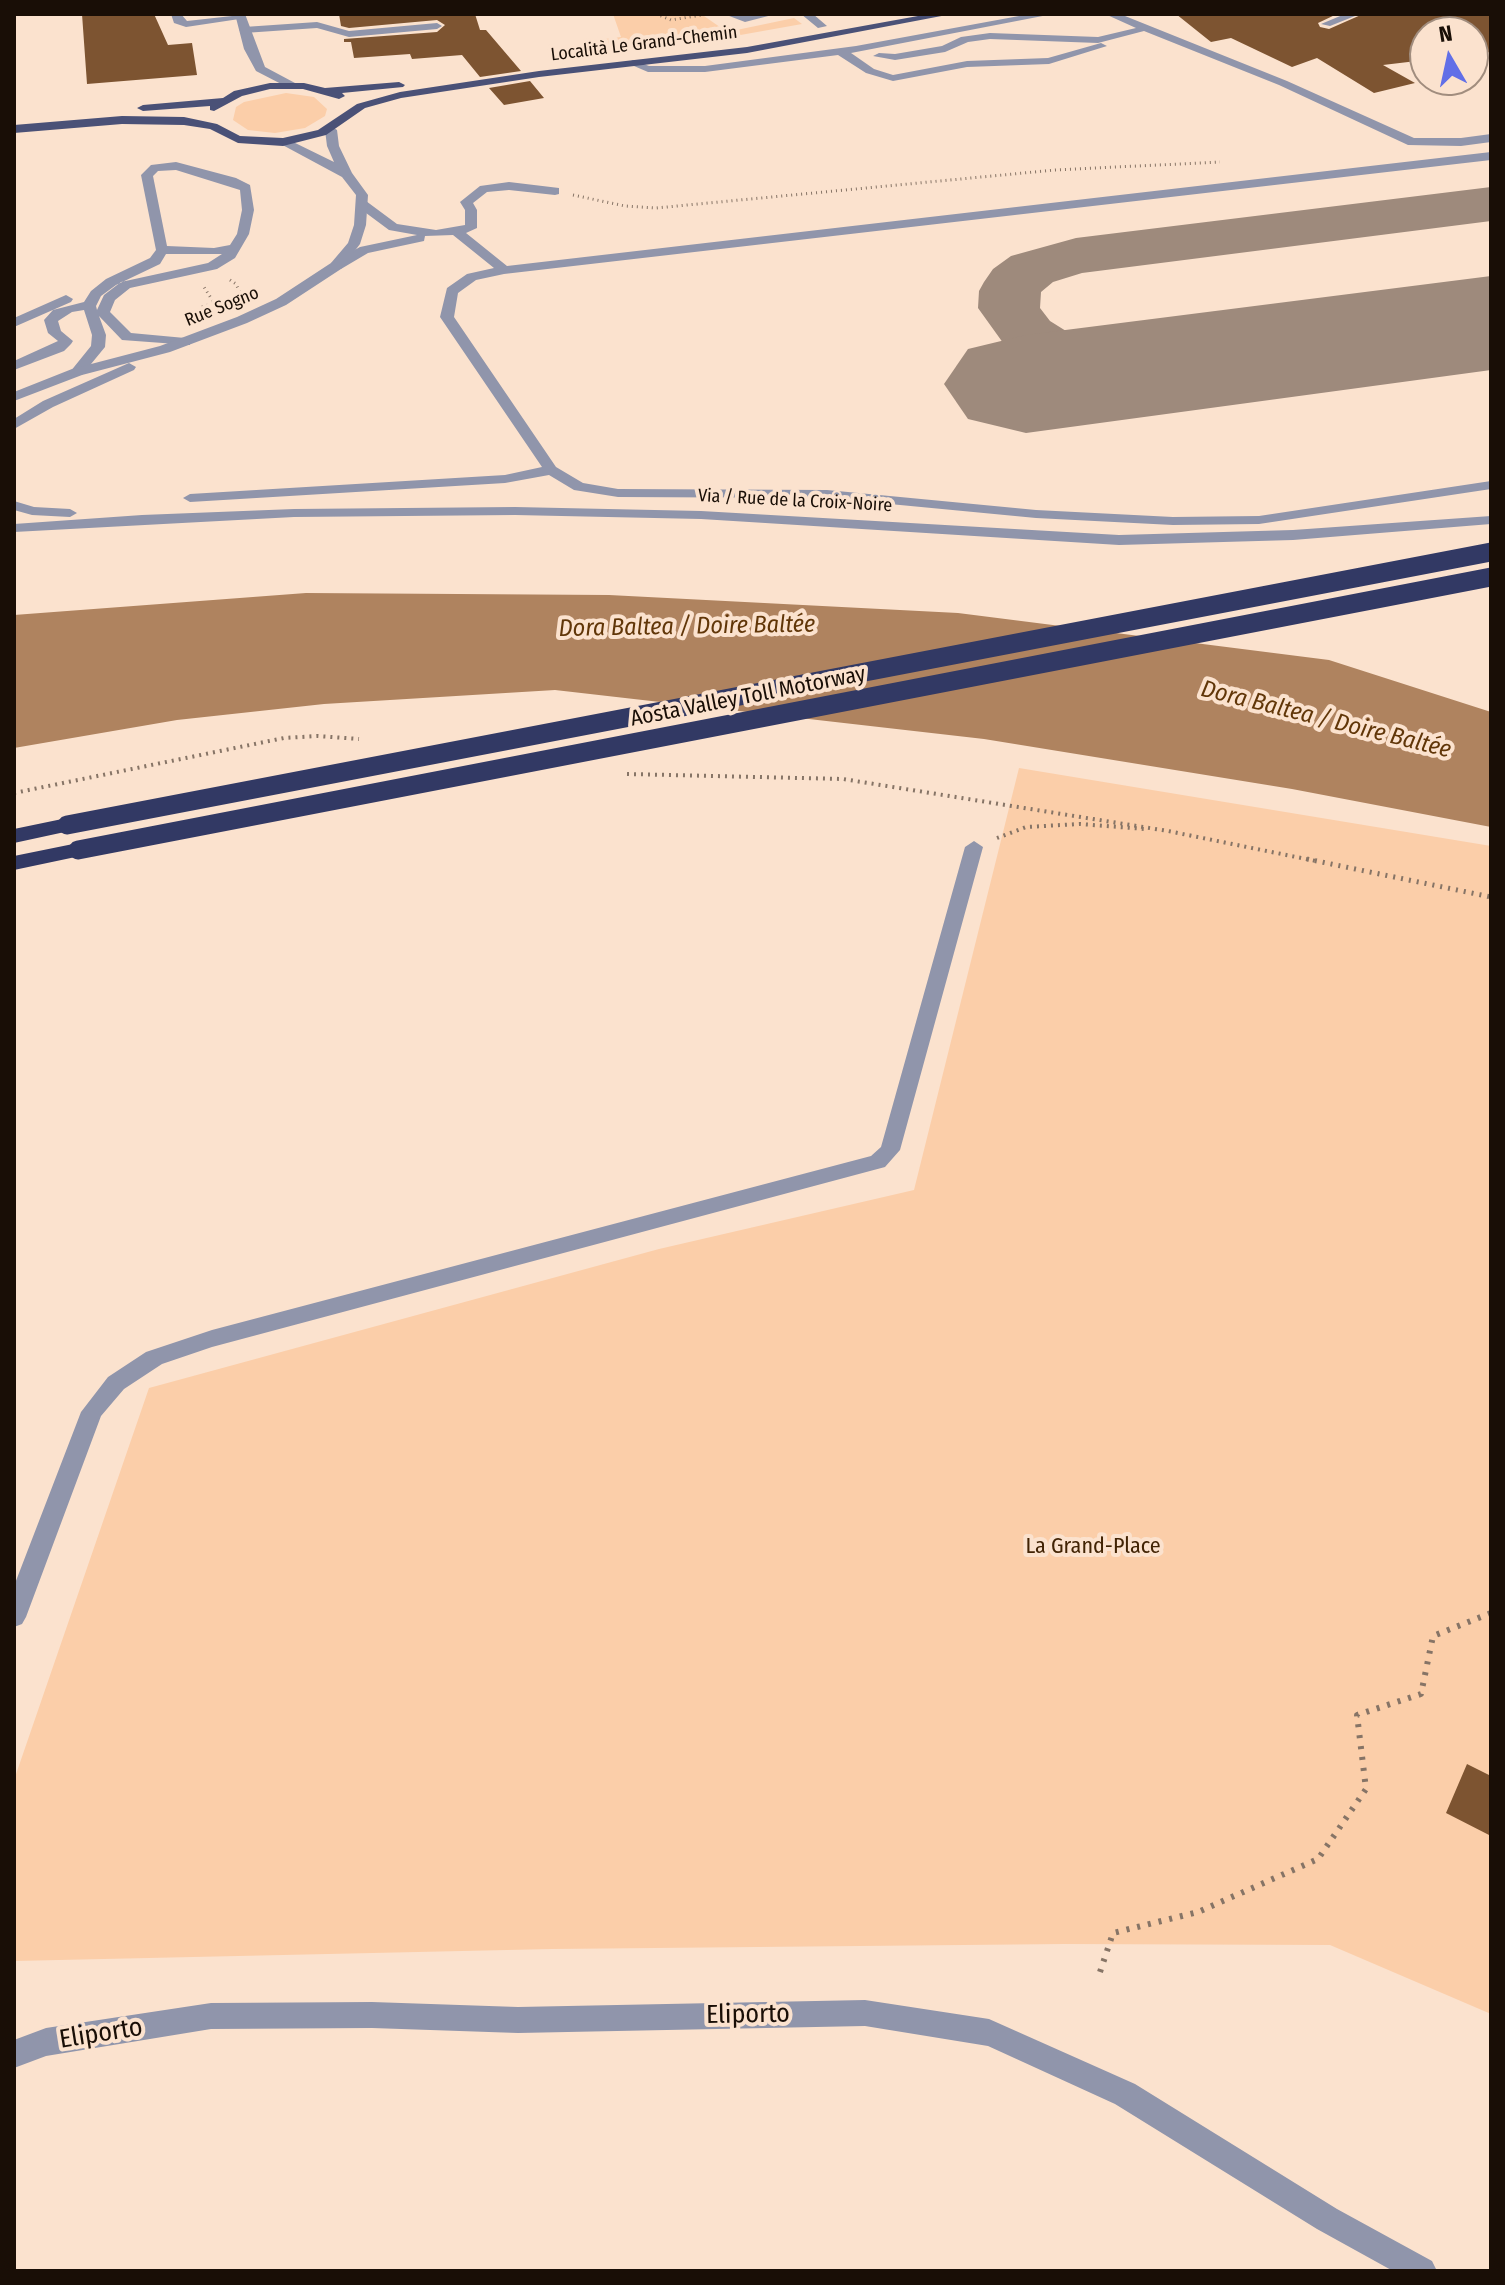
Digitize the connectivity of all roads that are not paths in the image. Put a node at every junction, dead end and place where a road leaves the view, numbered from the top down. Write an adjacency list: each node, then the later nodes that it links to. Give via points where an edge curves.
1 (176, 14): 12 (street, via 186,24)
2 (729, 14): 11 (street, via 738,19)
3 (771, 14): 11 (street)
4 (806, 14): 15 (street)
5 (890, 14): 15 (main road, Località Le Grand-Chemin)
6 (947, 14): 24 (main road, Località Le Grand-Chemin, via 747,50)
7 (1048, 14): 20 (street)
8 (1110, 14): 17 (street)
9 (1355, 14): 13 (street)
10 (1099, 15): 16 (street)
11 (751, 16)
12 (242, 21): 14 (street, via 317,25 349,34); 26 (street)
13 (1326, 24)
14 (437, 26)
15 (822, 26): 29 (main road, Località Le Grand-Chemin)
16 (1139, 31): 17 (street); 19 (street)
17 (1166, 36): 36 (street, via 1412,142)
18 (1021, 37): 19 (street); 21 (street, via 977,37); 23 (street)
19 (1115, 38): 23 (street, via 1063,58)
20 (856, 49): 21 (street, via 895,57); 22 (street)
21 (945, 49): 25 (street)
22 (840, 51): 24 (street, via 705,69 659,70); 25 (street, via 870,71 893,78)
23 (1026, 62): 25 (street)
24 (633, 63): 31 (main road, Località Le Grand-Chemin, via 430,89)
25 (967, 64)
26 (260, 69): 27 (street); 28 (street)
27 (291, 85): 28 (main road, Località Le Grand-Chemin); 29 (main road, Località Le Grand-Chemin)
28 (246, 91): 30 (main road, Località Le Grand-Chemin)
29 (328, 91): 31 (main road, via 344,101)
30 (223, 101): 32 (main road, Località Le Grand-Chemin); 33 (main road, via 210,115)
31 (347, 114): 35 (main road, Località Le Grand-Chemin)
32 (14, 119)
33 (213, 126): 34 (main road, via 122,120); 37 (main road, via 238,139)
34 (14, 129)
35 (331, 130): 37 (main road); 39 (street)
36 (1491, 138)
37 (283, 142): 39 (street)
38 (1491, 156): 47 (street)
39 (346, 174): 41 (street)
40 (555, 191): 42 (street, via 484,189 466,202 471,228)
41 (362, 204): 43 (street, via 393,227); 46 (street, Rue Sogno, via 354,244)
42 (457, 232): 43 (street); 47 (street)
43 (436, 234): 46 (street, via 364,250)
44 (234, 248): 45 (street); 45 (street, via 248,210 246,188 176,166 155,168 147,175); 51 (street, via 212,266 126,285 109,298 103,312 127,337)
45 (162, 250): 48 (street, via 155,261)
46 (336, 266): 51 (street, Rue Sogno, via 281,302)
47 (504, 270): 59 (street, via 472,277 452,291 447,317)
48 (111, 282): 49 (street); 50 (street)
49 (89, 306): 54 (street, via 69,308 51,320 55,333 66,341 59,348); 55 (street, via 98,347)
50 (14, 323)
51 (185, 342): 52 (street, Rue Sogno)
52 (165, 349): 53 (street); 55 (street, Rue Sogno)
53 (144, 359): 57 (street, via 64,386); 58 (street)
54 (14, 366)
55 (77, 372): 56 (street, Rue Sogno)
56 (14, 397)
57 (14, 411)
58 (14, 425)
59 (551, 470): 60 (street, via 579,487 618,493 827,494 1173,521 1259,520); 61 (street, via 505,479)
60 (1491, 485)
61 (190, 498)
62 (14, 505): 65 (street, via 32,511)
63 (1491, 506): 68 (street, Via / Rue de la Croix-Noire)
64 (229, 516): 65 (street, Via / Rue de la Croix-Noire); 68 (street, Via / Rue de la Croix-Noire, via 421,510 701,515 1119,540); 69 (street, Via / Rue de la Croix-Noire)
65 (142, 519): 67 (street, Via / Rue de la Croix-Noire)
66 (1491, 520): 68 (street, Via / Rue de la Croix-Noire)
67 (14, 528)
68 (1358, 531)
69 (14, 535)
70 (1491, 552): 72 (highway, Aosta Valley Toll Motorway, bridge)
71 (1491, 577): 74 (highway, Aosta Valley Toll Motorway, bridge)
72 (14, 836)
73 (974, 847): 75 (street, via 890,1150 878,1162 154,1358 116,1383 92,1412)
74 (14, 863)
75 (14, 1617)
76 (14, 2054): 77 (street, Eliporto, via 46,2042 211,2016 518,2020 881,2015 989,2033 1125,2094)
77 (1422, 2271)

